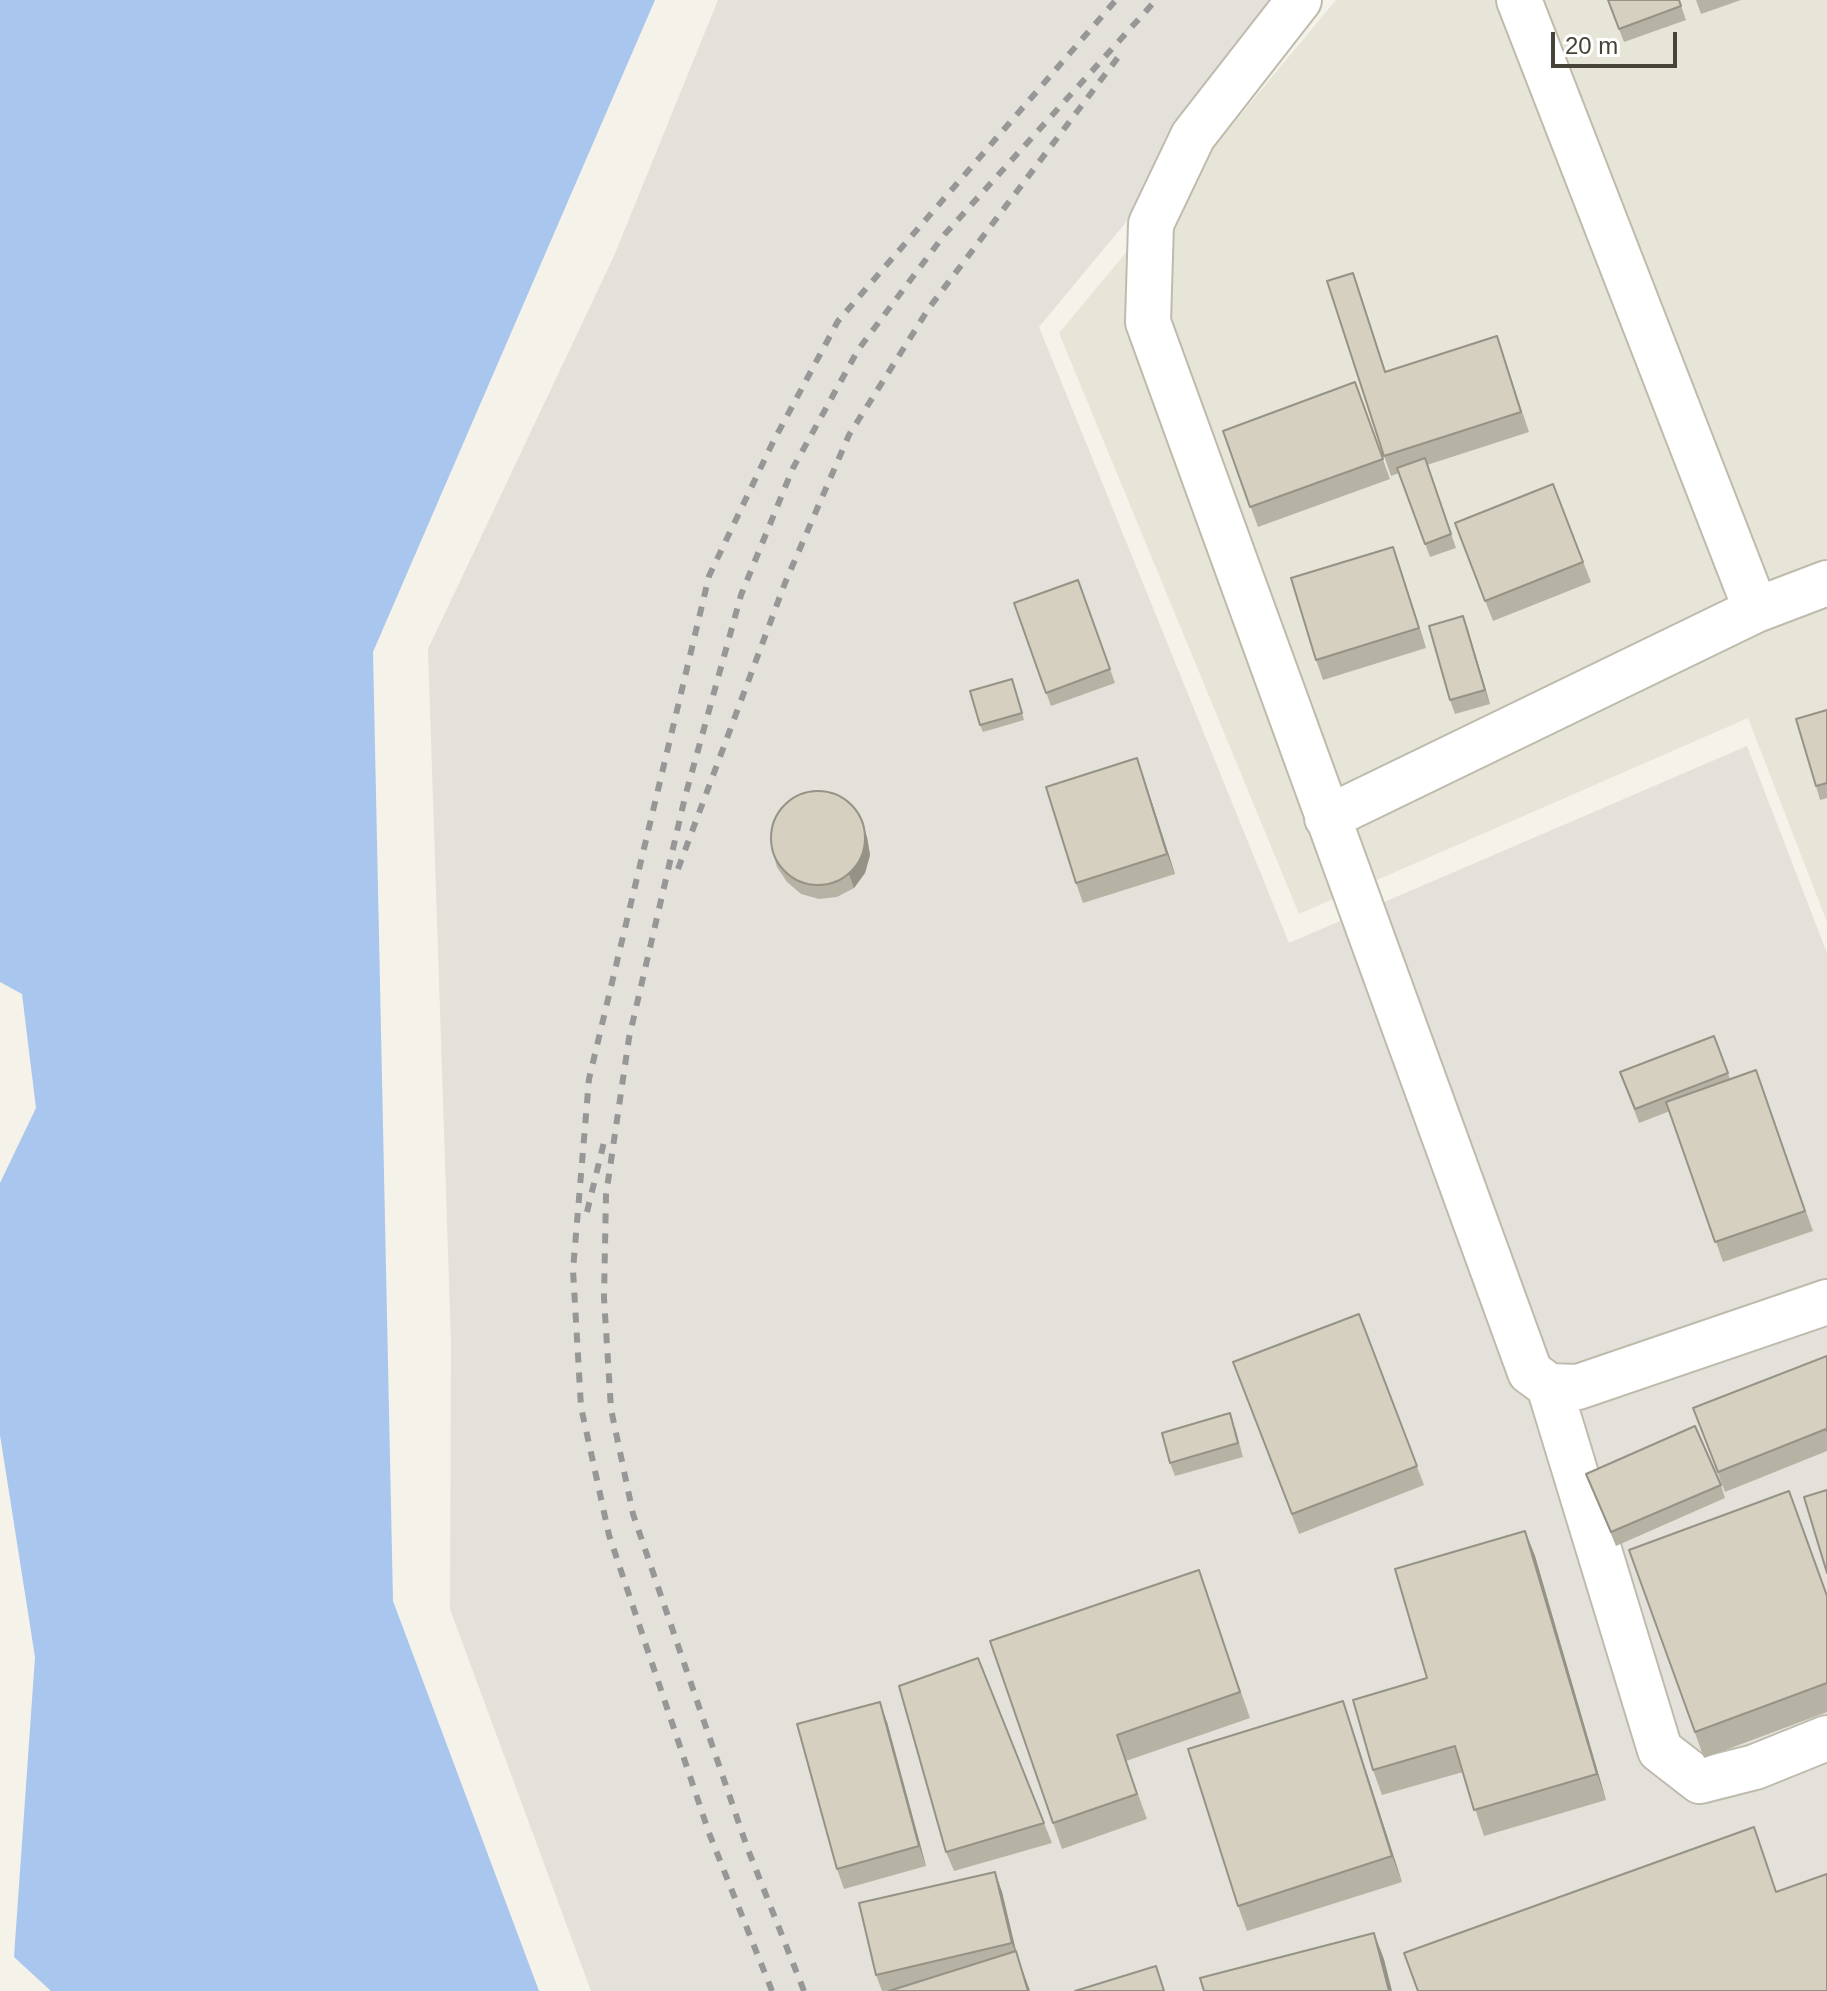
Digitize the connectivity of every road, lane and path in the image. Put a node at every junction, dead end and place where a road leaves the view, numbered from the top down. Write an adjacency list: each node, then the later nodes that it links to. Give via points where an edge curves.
1 (1299, 0): 5 (street, via 1193,136 1151,224 1148,322)
2 (1519, 0): 4 (street)
3 (1827, 583): 4 (street)
4 (1756, 610): 5 (street)
5 (1327, 818): 7 (street, via 1530,1372)
6 (1827, 1302): 7 (street, via 1578,1387)
7 (1549, 1386): 8 (street, via 1660,1750 1700,1781 1755,1767)
8 (1827, 1738)

